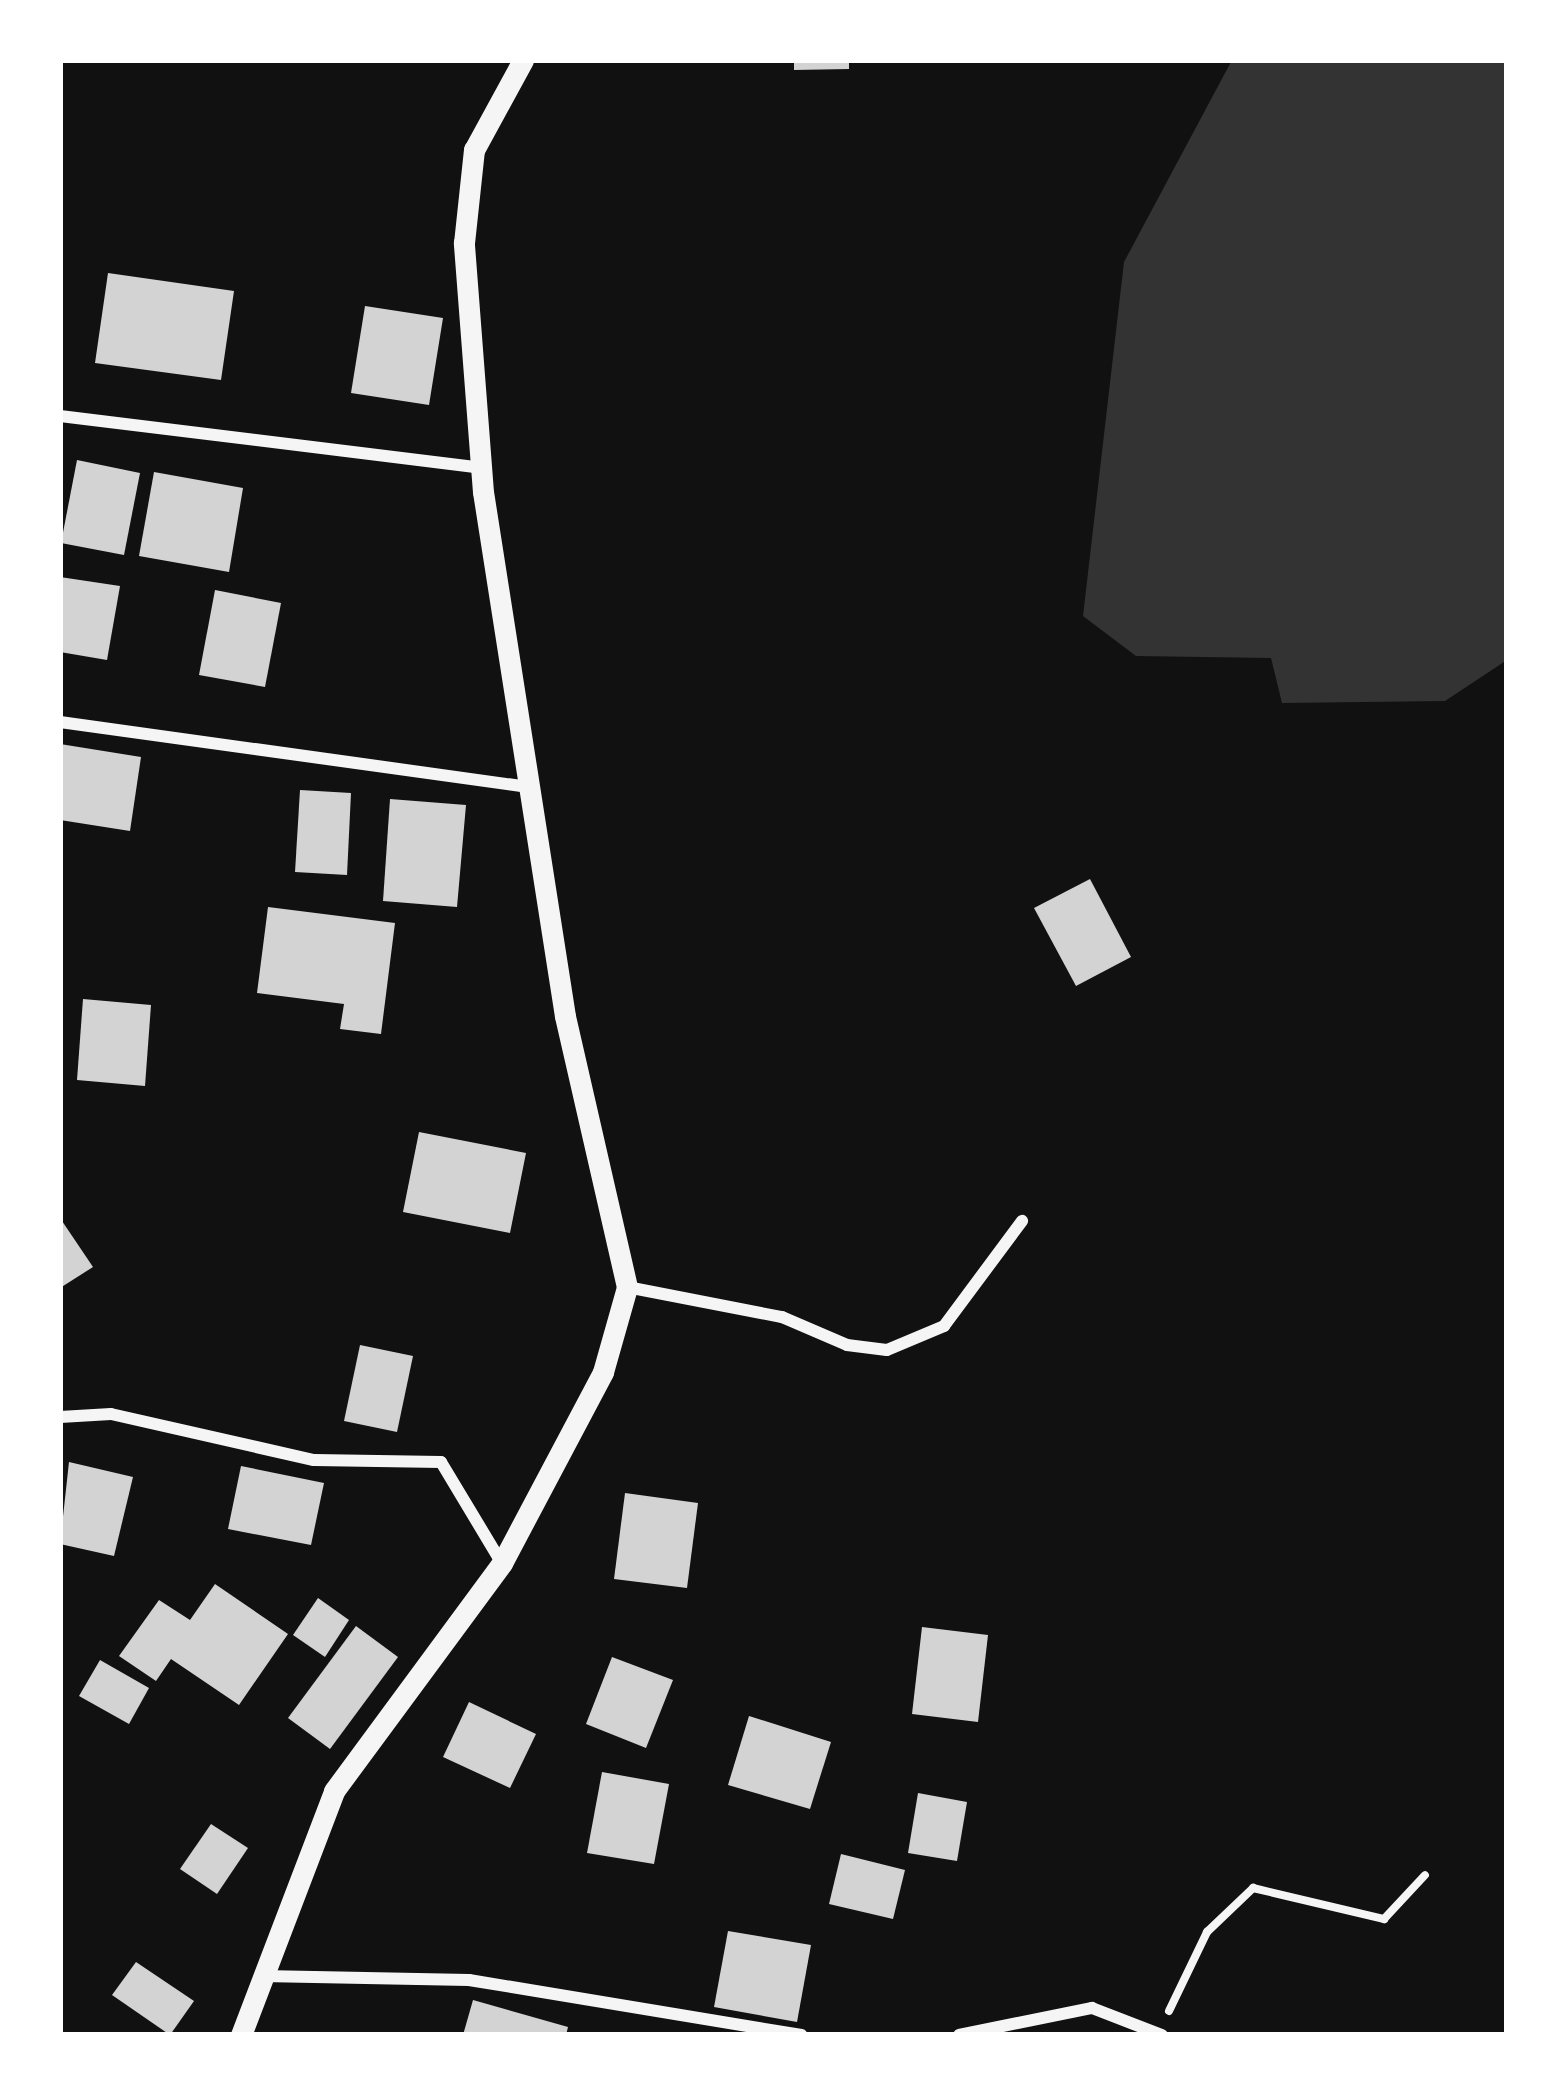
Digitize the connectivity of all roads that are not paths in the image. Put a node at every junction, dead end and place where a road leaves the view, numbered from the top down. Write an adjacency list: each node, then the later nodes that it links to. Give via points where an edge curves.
1 (523, 60): 3 (street, via 474,150 471,174 464,244)
2 (60, 416): 3 (street)
3 (481, 468): 5 (street)
4 (60, 722): 5 (street)
5 (530, 787): 7 (street, via 565,1016)
6 (1022, 1221): 7 (street, via 944,1326 887,1350 848,1345 782,1317)
7 (627, 1287): 9 (street, via 603,1372)
8 (60, 1417): 9 (street, via 111,1414 314,1460 441,1462)
9 (502, 1563): 10 (street, via 334,1791)
10 (260, 1976): 12 (street); 13 (street, via 469,1980)
11 (1160, 2034): 14 (street, via 1092,2008)
12 (242, 2035)
13 (801, 2035)
14 (959, 2035)

